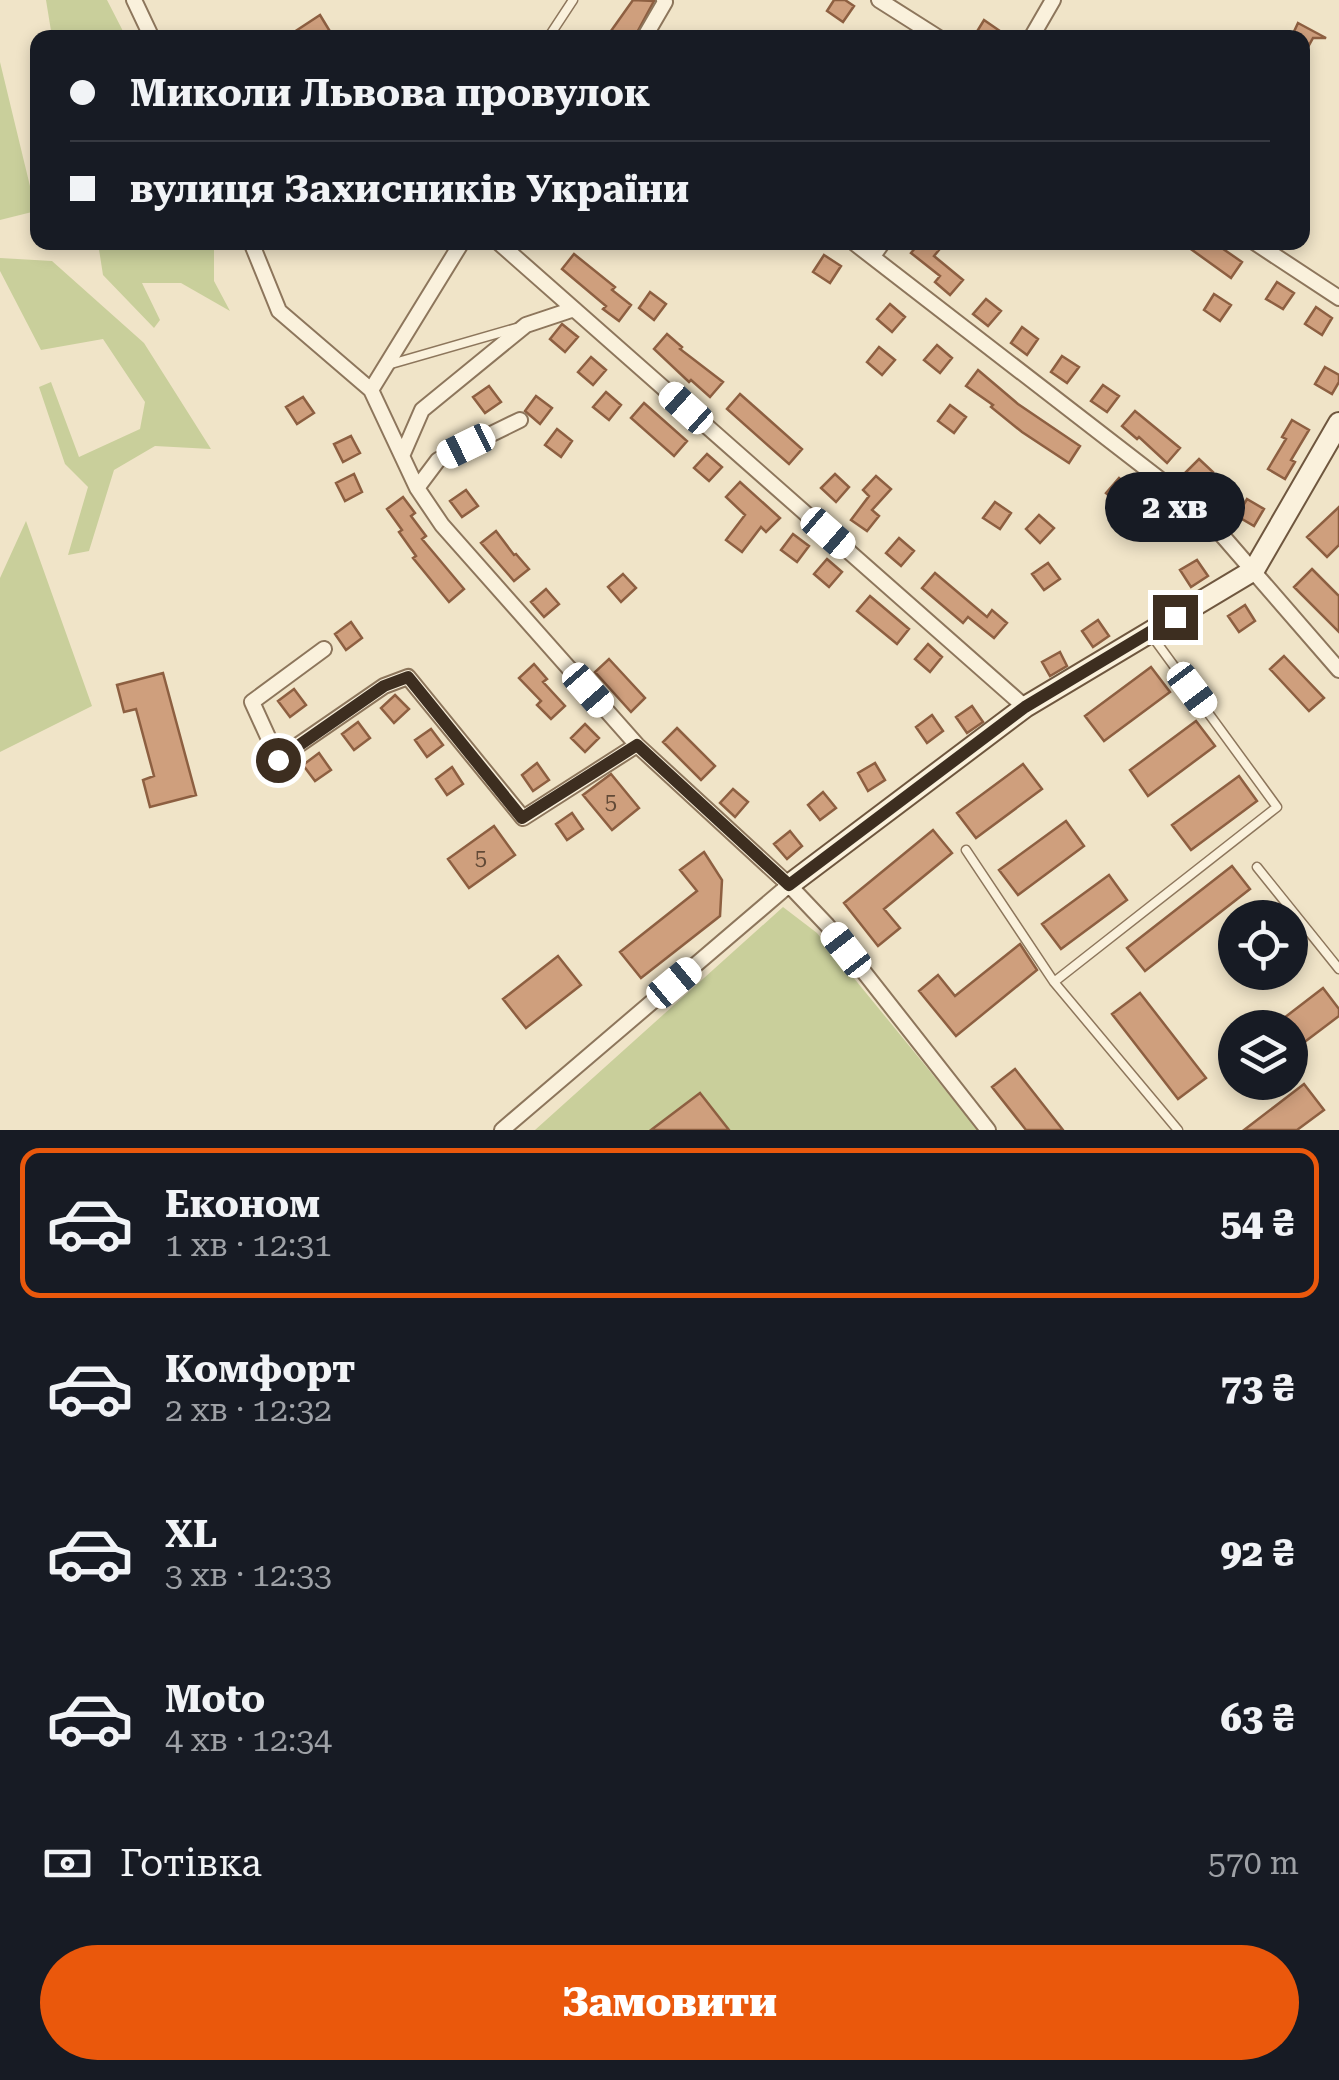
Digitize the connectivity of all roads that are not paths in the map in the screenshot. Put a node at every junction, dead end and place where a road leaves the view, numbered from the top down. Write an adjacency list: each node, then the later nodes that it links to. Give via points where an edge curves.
1 (134, 0): 6 (street)
2 (573, 0): 7 (lane)
3 (664, 0): 8 (street)
4 (879, 0): 9 (street)
5 (1053, 0): 10 (street)
6 (148, 30)
7 (553, 30)
8 (649, 30)
9 (926, 30)
10 (1036, 30)
11 (254, 250): 22 (street, via 279,311)
12 (457, 250): 21 (street)
13 (507, 250): 19 (street)
14 (864, 250): 17 (street)
15 (877, 250): 17 (street)
16 (1266, 250): 18 (street)
17 (873, 256): 27 (street, via 1200,511)
18 (1339, 298)
19 (574, 309): 20 (street); 31 (street)
20 (526, 325): 21 (lane); 25 (street, via 422,410)
21 (386, 365): 22 (street)
22 (371, 390): 25 (street)
23 (520, 420): 26 (street, via 438,460)
24 (1339, 424): 27 (street)
25 (402, 456): 26 (street)
26 (417, 488): 32 (street)
27 (1254, 570): 28 (street); 30 (street)
28 (1149, 633): 31 (street); 37 (lane, via 1277,806)
29 (324, 648): 32 (street, via 252,702 278,760 384,686 408,677 522,818)
30 (1336, 660)
31 (1025, 707): 35 (street)
32 (637, 745): 35 (street)
33 (966, 850): 37 (lane)
34 (1257, 867): 36 (lane)
35 (789, 885): 38 (street); 39 (street)
36 (1339, 969)
37 (1054, 982): 40 (lane)
38 (502, 1130)
39 (988, 1130)
40 (1178, 1130)

